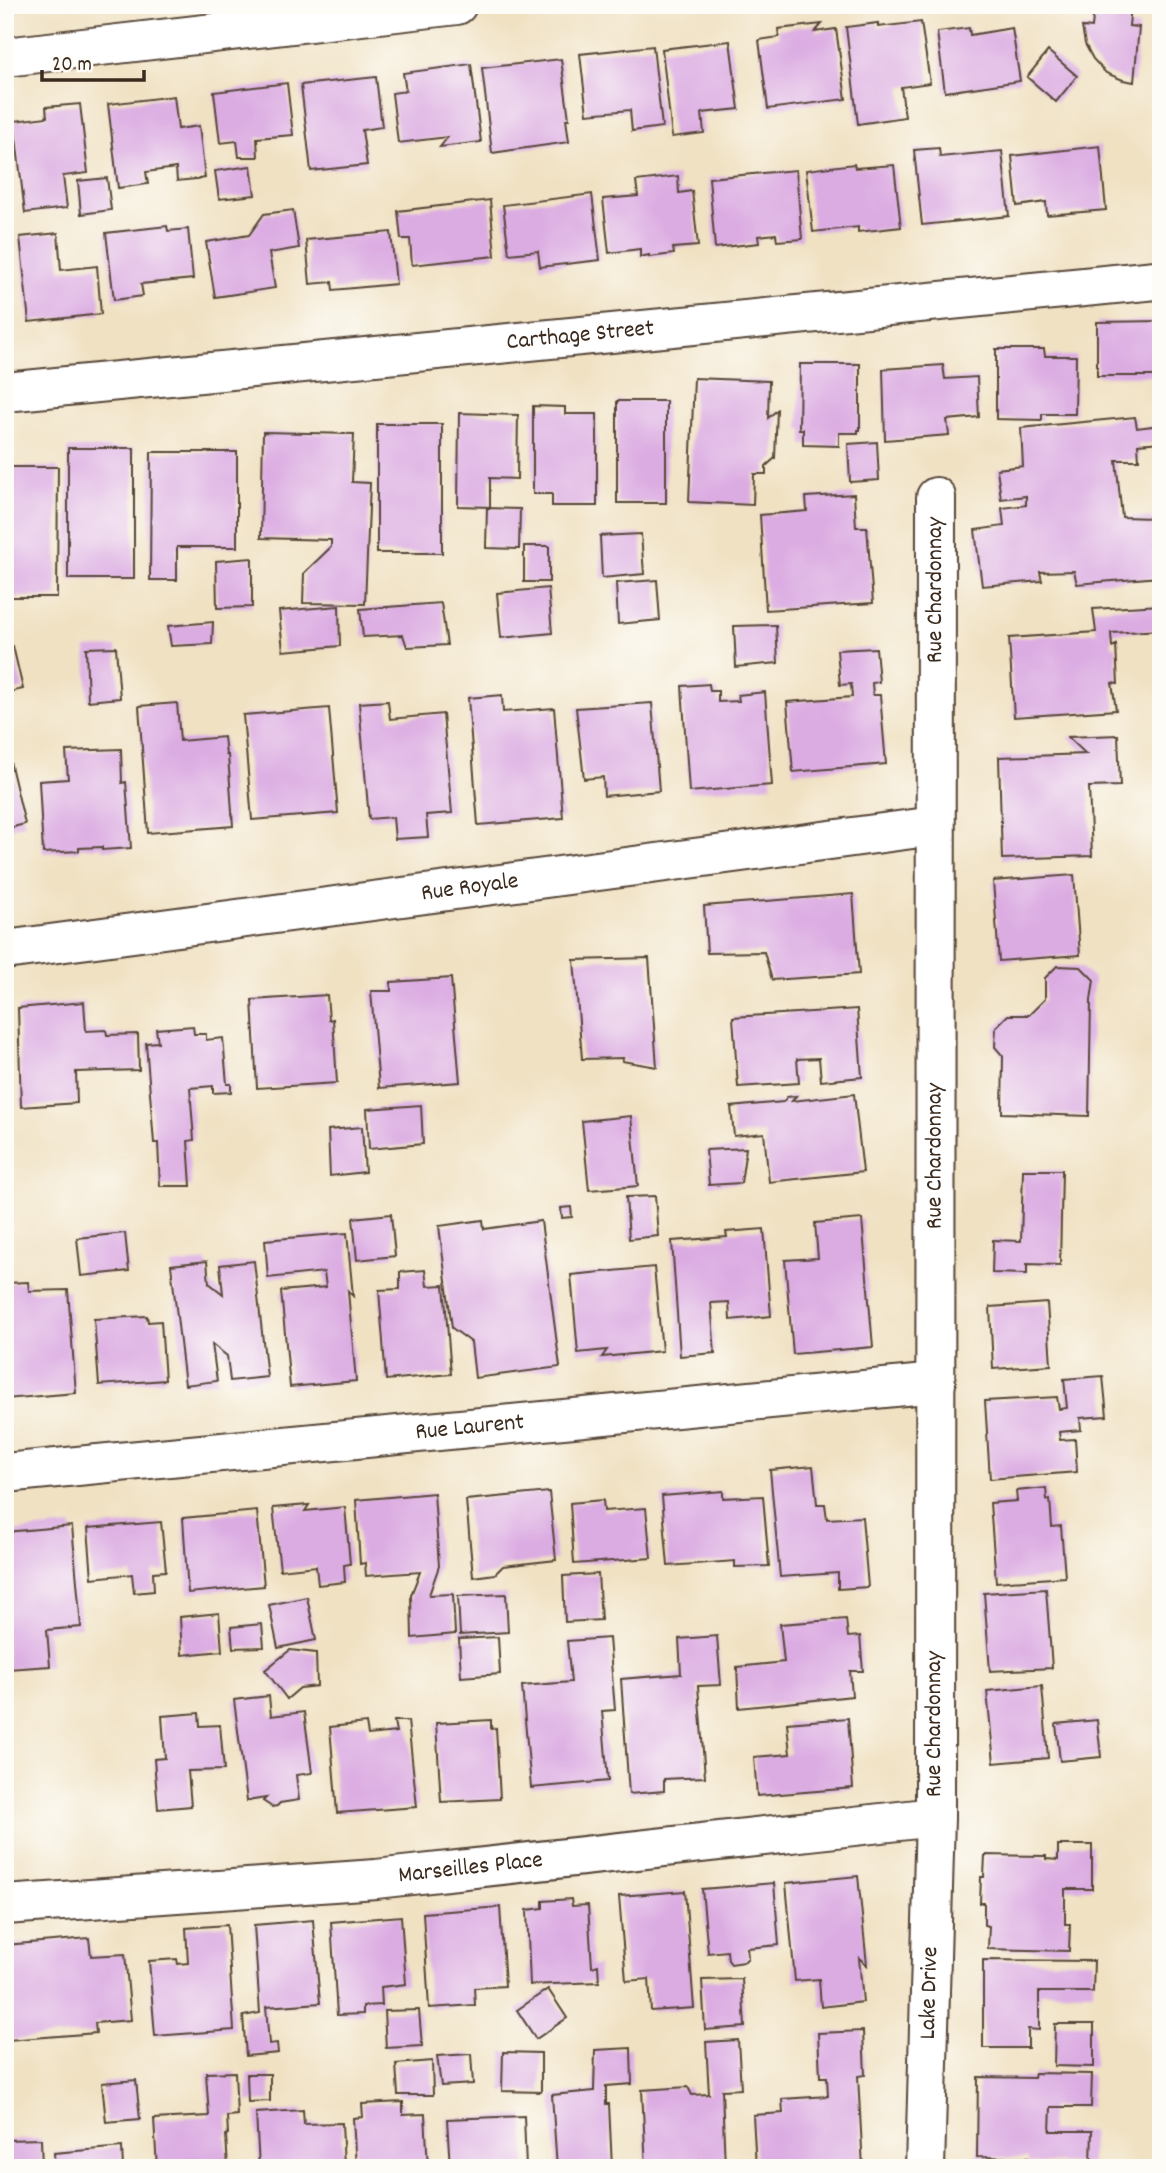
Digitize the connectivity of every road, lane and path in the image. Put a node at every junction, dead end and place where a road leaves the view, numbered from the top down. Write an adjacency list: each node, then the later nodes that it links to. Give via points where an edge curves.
1 (457, 5): 2 (street)
2 (5, 57)
3 (1156, 279): 4 (street, Carthage Street)
4 (5, 392)
5 (936, 497): 6 (street, Rue Chardonnay)
6 (935, 826): 7 (street, Rue Royale); 8 (street, Rue Chardonnay)
7 (5, 950)
8 (936, 1383): 9 (street, Rue Laurent); 10 (street, Rue Chardonnay)
9 (5, 1473)
10 (935, 1817): 11 (street, Marseilles Place, via 376,1879); 12 (street, Lake Drive)
11 (5, 1905)
12 (925, 2168)

